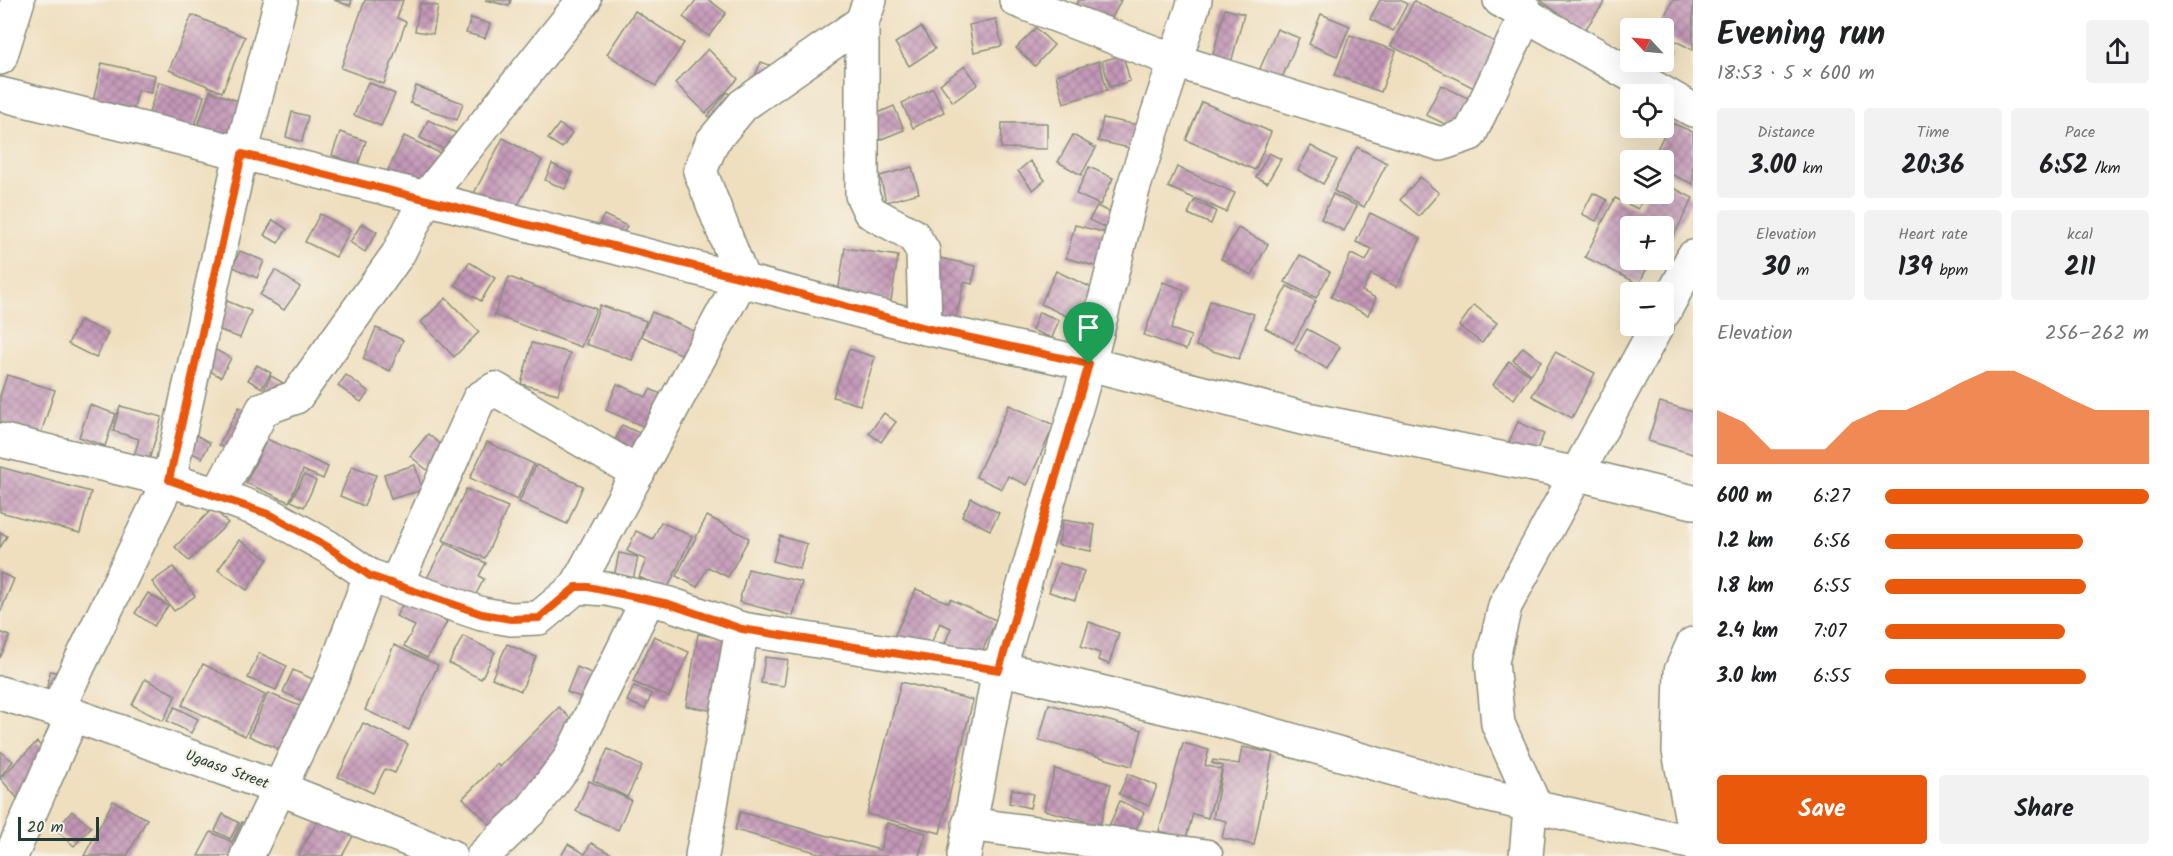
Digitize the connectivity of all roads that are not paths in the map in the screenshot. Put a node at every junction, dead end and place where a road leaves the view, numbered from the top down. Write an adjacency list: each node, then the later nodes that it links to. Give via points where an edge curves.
1 (18, 0): 8 (street)
2 (281, 0): 12 (street)
3 (584, 0): 13 (street)
4 (1016, 0): 9 (street)
5 (1195, 0): 9 (street)
6 (1514, 7): 9 (street, via 1470,134 1441,144); 11 (street)
7 (866, 11): 15 (street, via 744,105 712,142 700,171); 17 (street, via 862,195 870,212 913,235 923,251)
8 (0, 58)
9 (1176, 61): 19 (street, via 1133,189)
10 (0, 94): 12 (street)
11 (1693, 110)
12 (242, 154): 13 (street); 23 (street)
13 (426, 198): 15 (street); 24 (street, via 398,254 296,397 259,414)
14 (1693, 256): 16 (street)
15 (742, 278): 17 (street); 21 (street)
16 (1674, 293)
17 (926, 328): 19 (street)
18 (1652, 336): 22 (street)
19 (1089, 364): 22 (street, via 1302,418); 31 (street)
20 (0, 440): 23 (street)
21 (638, 473): 26 (street, via 495,389 479,399); 27 (street)
22 (1578, 474): 25 (street); 35 (street, via 1505,606 1492,662 1498,724)
23 (169, 480): 24 (street); 33 (street)
24 (218, 495): 26 (street, via 271,515)
25 (1693, 502)
26 (383, 580): 27 (street, via 454,606 511,619 539,618); 34 (street)
27 (576, 587): 28 (street, via 607,589)
28 (648, 599): 29 (street); 42 (street, via 569,760 532,809)
29 (742, 629): 31 (street); 43 (street)
30 (1693, 644): 37 (street, via 1682,671 1679,751)
31 (999, 670): 35 (street, via 1235,724 1482,794); 36 (street)
32 (0, 693): 33 (street, Ugaaso Street)
33 (65, 712): 34 (street, Ugaaso Street); 39 (street)
34 (281, 789): 40 (street); 41 (street, Ugaaso Street)
35 (1534, 804): 38 (street); 46 (street)
36 (969, 824): 44 (street); 45 (street)
37 (1693, 826)
38 (1693, 843)
39 (10, 856)
40 (247, 856)
41 (448, 856)
42 (483, 856)
43 (702, 856)
44 (964, 856)
45 (1206, 856)
46 (1526, 856)

